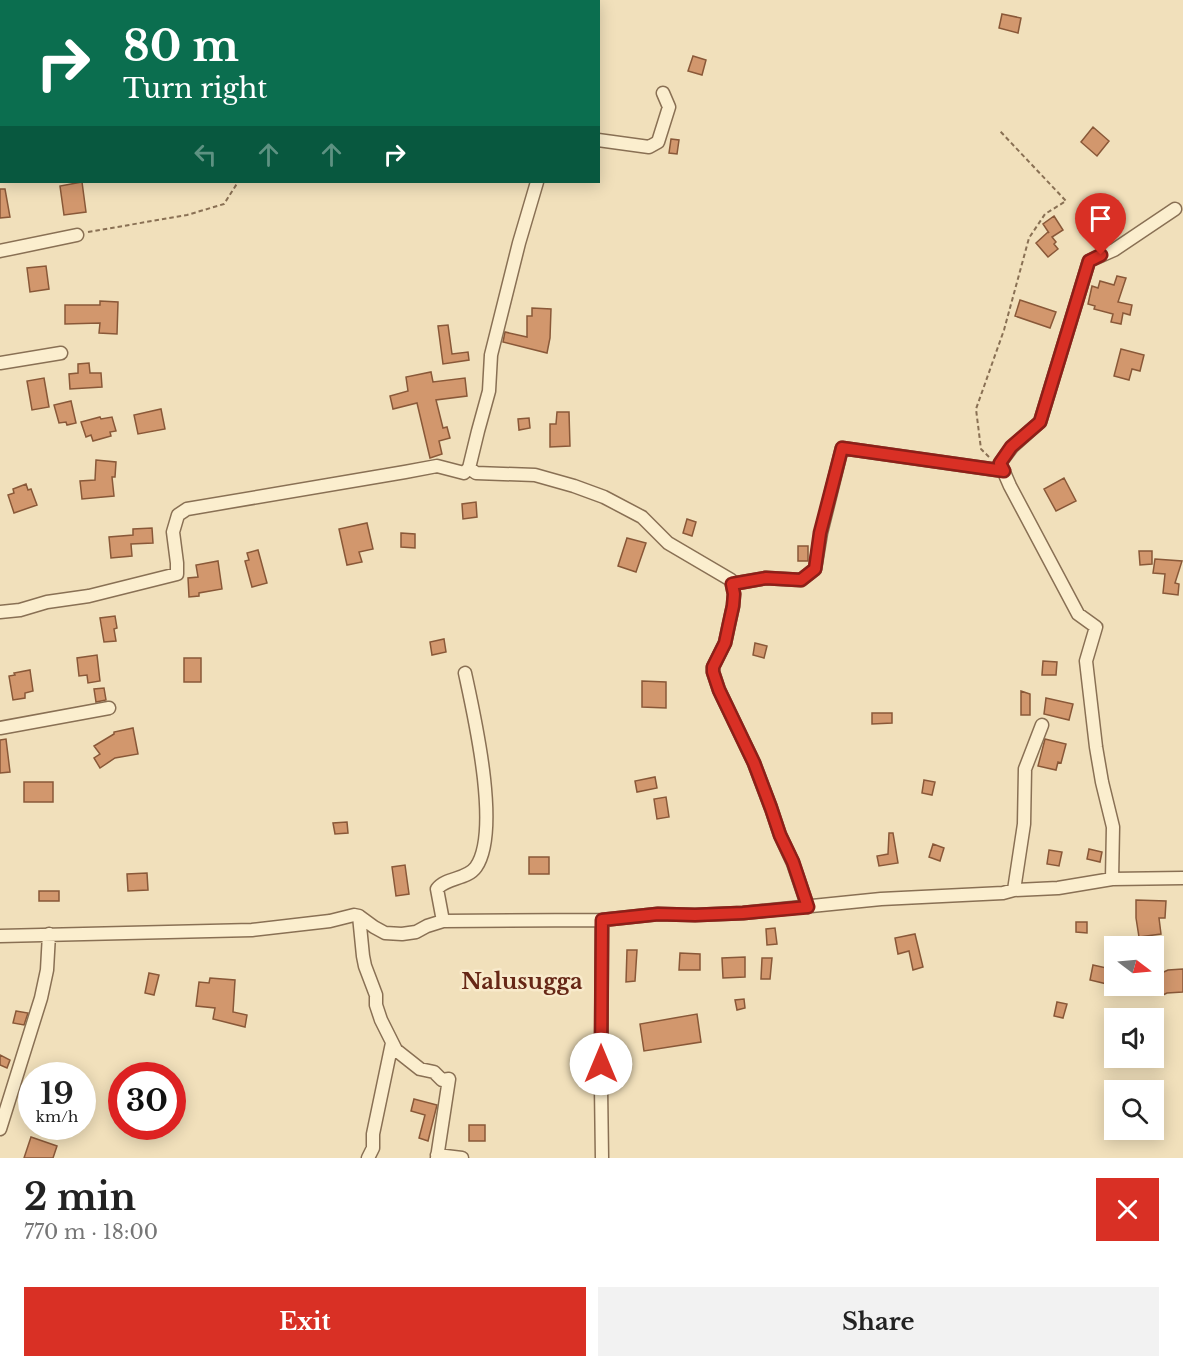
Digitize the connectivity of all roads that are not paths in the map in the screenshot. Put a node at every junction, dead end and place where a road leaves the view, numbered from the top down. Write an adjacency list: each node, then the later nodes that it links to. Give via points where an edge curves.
1 (663, 93): 2 (street, via 669,107 658,142 649,147)
2 (600, 140)
3 (537, 183): 9 (street, via 491,355 489,391)
4 (1175, 209): 10 (street, via 1114,250 1089,261 1040,422 1011,447 1000,463)
5 (77, 235): 6 (street)
6 (0, 251)
7 (61, 353): 8 (street)
8 (0, 363)
9 (470, 468): 11 (street, via 476,473 535,475 604,497 642,517 668,543); 12 (street, via 464,473 437,466 187,509 178,515 173,532 177,574 89,596)
10 (1004, 471): 11 (street, via 842,448 815,569 801,580 766,578); 18 (street, via 1078,614 1095,627 1086,661 1096,747 1113,826)
11 (732, 584): 20 (street, via 734,594 725,643 713,672 754,763)
12 (0, 612)
13 (465, 673): 23 (street, via 477,729 486,837 474,870 444,883 436,891)
14 (109, 708): 16 (street)
15 (1042, 725): 19 (street, via 1025,769 1024,824)
16 (0, 728)
17 (1183, 878): 18 (street)
18 (1112, 879): 19 (street)
19 (1014, 890): 20 (street)
20 (808, 907): 22 (street)
21 (359, 916): 23 (street, via 385,933 416,932); 24 (street, via 252,930); 26 (street, via 365,966 381,1020)
22 (602, 920): 23 (street); 31 (street)
23 (443, 921)
24 (49, 934): 25 (street); 27 (street, via 47,970 40,998)
25 (0, 936)
26 (393, 1043): 28 (street, via 420,1069 434,1072 442,1080 449,1079); 29 (street)
27 (0, 1129)
28 (437, 1157): 30 (street)
29 (368, 1158)
30 (462, 1158)
31 (602, 1158)

